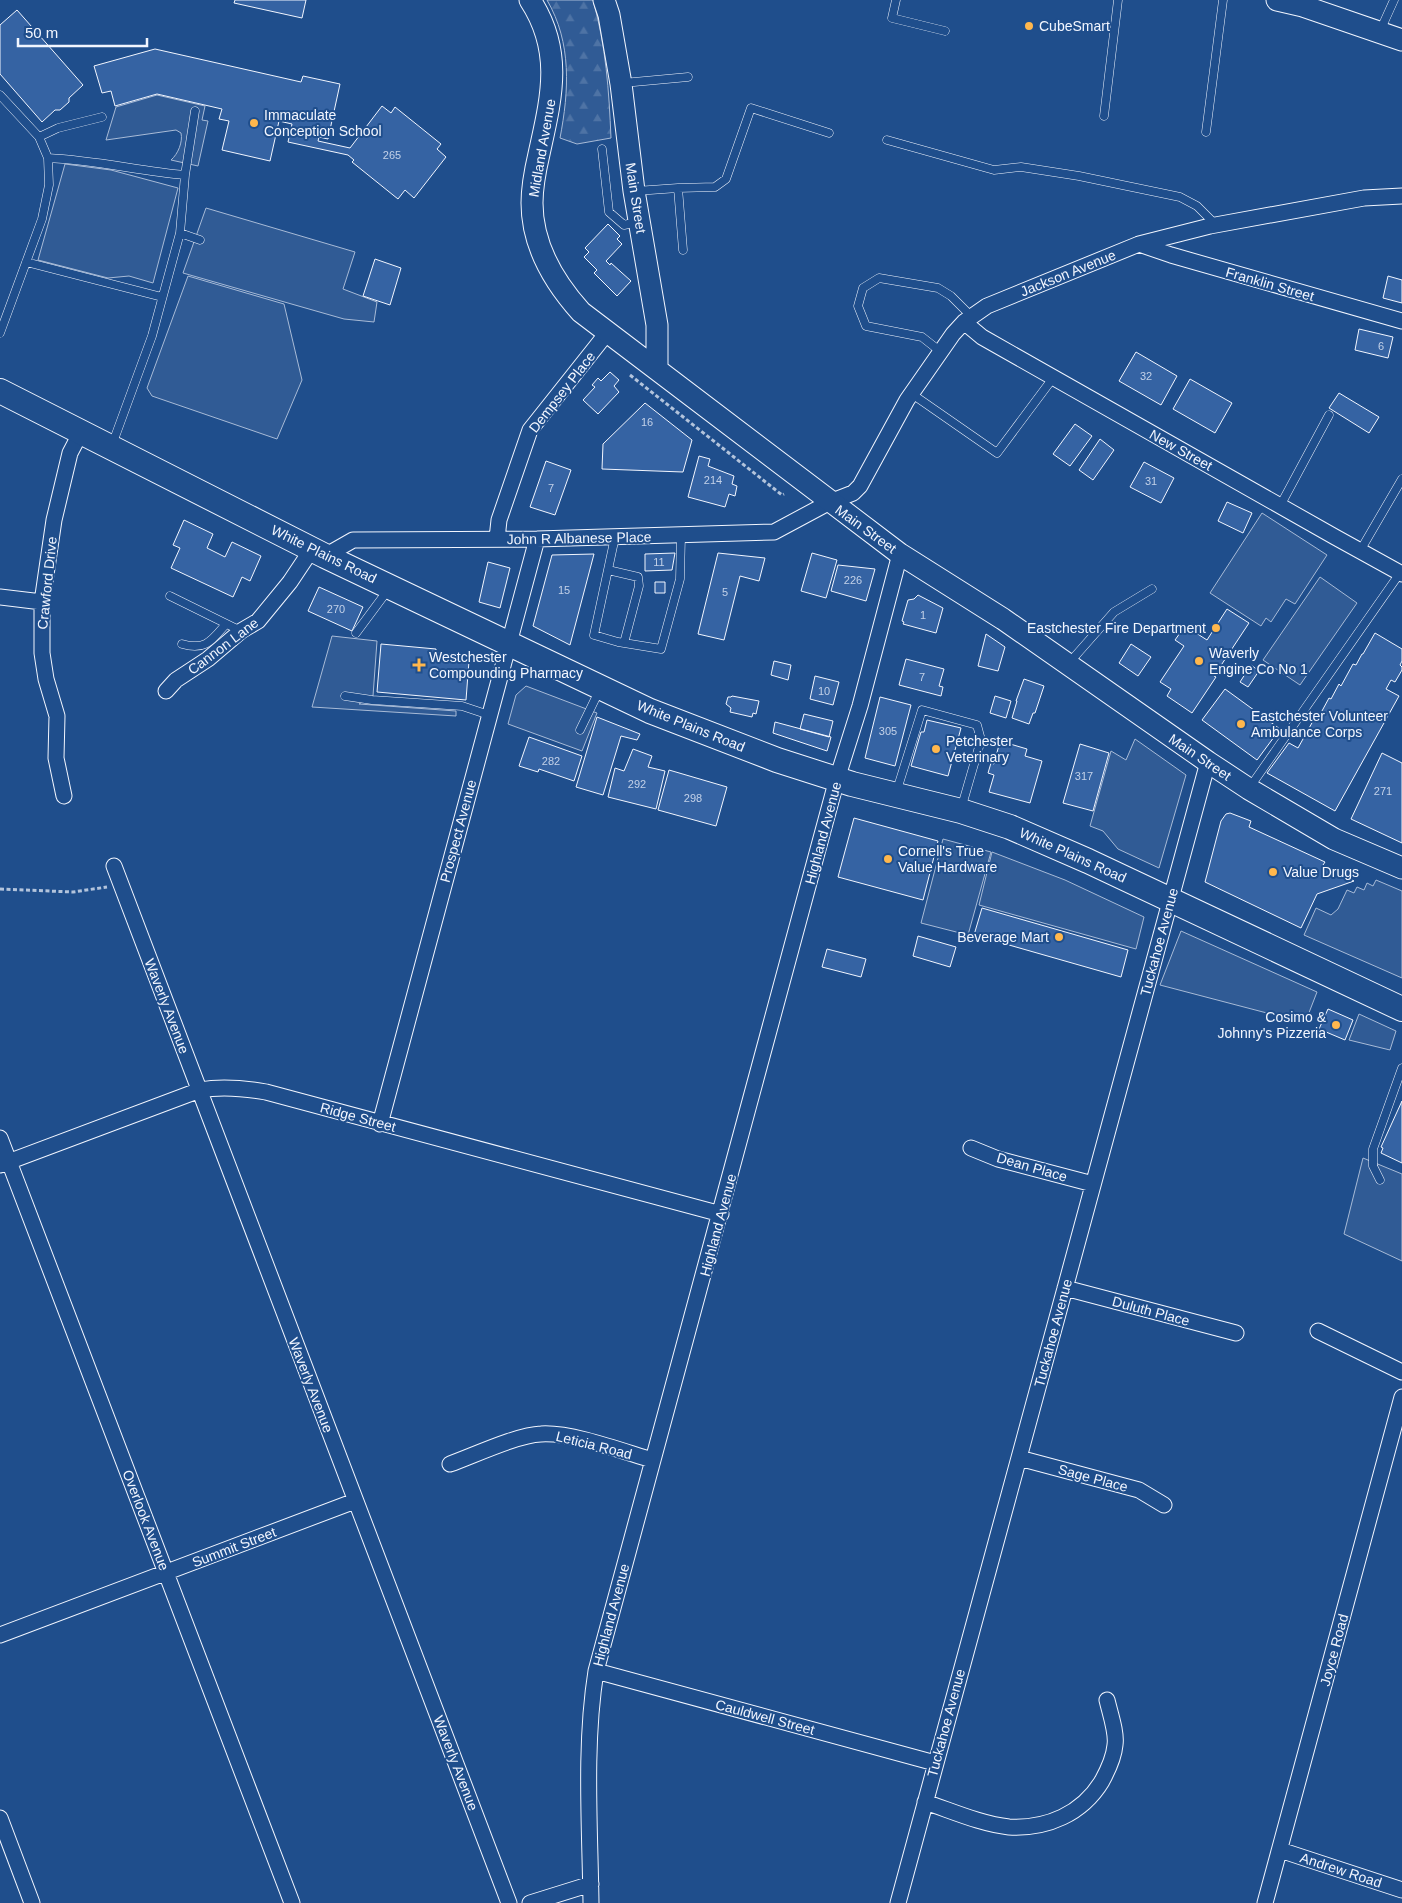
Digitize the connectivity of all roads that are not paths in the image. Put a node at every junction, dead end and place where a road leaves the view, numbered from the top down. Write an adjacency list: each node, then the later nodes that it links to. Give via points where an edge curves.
1 (530, 0): 38 (street, Midland Avenue, via 540,15 547,37 553,79 534,177 532,204 539,246 566,295)
2 (604, 0): 12 (street, Main Street)
3 (896, 0): 8 (lane, via 892,18)
4 (1118, 0): 15 (lane)
5 (1223, 0): 17 (lane)
6 (1277, 0): 9 (street)
7 (1394, 0): 9 (lane)
8 (945, 31)
9 (1380, 31): 10 (street)
10 (1402, 40)
11 (688, 77): 12 (lane)
12 (621, 84): 25 (street, Main Street)
13 (0, 95): 19 (lane)
14 (195, 111): 23 (lane)
15 (1104, 116)
16 (102, 117): 19 (lane, via 58,128)
17 (1206, 132)
18 (829, 133): 24 (lane, via 752,108 726,179 715,188)
19 (39, 137): 22 (lane)
20 (887, 140): 28 (lane, via 994,170 1022,167 1180,197 1197,206)
21 (602, 149): 27 (lane, via 609,212 624,225)
22 (48, 158): 23 (lane); 33 (lane, via 49,185 42,219)
23 (186, 175): 29 (lane)
24 (678, 188): 25 (lane); 32 (lane)
25 (634, 191): 27 (street, Main Street)
26 (1402, 196): 28 (street, Jackson Avenue, via 1364,198)
27 (639, 221): 40 (street, Main Street, via 657,325)
28 (1216, 225): 31 (street, Jackson Avenue)
29 (180, 233): 30 (lane); 34 (lane)
30 (200, 240)
31 (1139, 244): 35 (street, Jackson Avenue, via 1025,289 987,306); 36 (street, Franklin Street)
32 (683, 250)
33 (26, 262): 34 (lane); 37 (lane)
34 (162, 297): 46 (lane, via 152,336)
35 (968, 319): 39 (street, Jackson Avenue, via 952,334); 39 (lane, via 951,296 938,288 879,278 863,288 858,306 866,326 922,337); 41 (street, New Street, via 982,337)
36 (1402, 321)
37 (0, 333)
38 (607, 333): 40 (street, Midland Avenue); 52 (street, Dempsey Place, via 530,430 499,520)
39 (941, 352): 43 (street, Jackson Avenue)
40 (657, 369): 48 (street, Main Street)
41 (1053, 378): 43 (lane, via 997,453); 49 (street, New Street)
42 (0, 391): 45 (main road, White Plains Road)
43 (912, 394): 48 (street, Jackson Avenue, via 860,486 853,493)
44 (1329, 415): 49 (lane)
45 (81, 432): 46 (main road, White Plains Road); 63 (street, Crawford Drive, via 70,453 54,520)
46 (111, 447): 55 (main road, White Plains Road)
47 (1402, 479): 54 (lane)
48 (830, 502): 50 (street, John R Albanese Place, via 774,532); 56 (street, Main Street)
49 (1280, 506): 54 (street, New Street)
50 (681, 535): 51 (street, John R Albanese Place); 68 (lane, via 680,579 661,648)
51 (616, 537): 53 (street, John R Albanese Place); 57 (lane)
52 (497, 539): 53 (street, John R Albanese Place); 55 (street, John R Albanese Place, via 354,540)
53 (537, 539): 67 (street, Prospect Avenue)
54 (1360, 551): 58 (street, New Street)
55 (318, 552): 59 (main road, White Plains Road); 65 (street, Cannon Lane, via 258,620)
56 (900, 554): 70 (street, Main Street); 77 (street, Highland Avenue)
57 (608, 570): 68 (lane, via 594,635); 68 (lane, via 638,577 639,586)
58 (1401, 573): 78 (lane)
59 (391, 587): 66 (lane); 67 (main road, White Plains Road)
60 (1152, 588): 70 (lane, via 1114,612)
61 (170, 596): 64 (lane)
62 (0, 597): 63 (street)
63 (42, 602): 80 (street, Crawford Drive, via 42,653 57,716 56,758)
64 (226, 624): 65 (lane); 69 (lane, via 209,644 192,647)
65 (240, 631): 72 (street, Cannon Lane)
66 (356, 633)
67 (509, 643): 71 (main road, White Plains Road); 74 (street, Prospect Avenue)
68 (624, 643)
69 (182, 644)
70 (1068, 664): 76 (street, Main Street)
71 (600, 688): 75 (lane); 77 (main road, White Plains Road, via 776,760)
72 (166, 691)
73 (346, 696): 74 (lane, via 462,706)
74 (489, 715): 88 (street, Prospect Avenue)
75 (580, 730)
76 (1208, 762): 78 (street, Main Street); 84 (street, Tuckahoe Avenue)
77 (837, 779): 79 (main road, White Plains Road); 94 (street, Highland Avenue)
78 (1248, 789): 83 (street, Main Street, via 1334,839)
79 (895, 794): 81 (main road, White Plains Road); 81 (lane, via 922,710 977,725 981,740)
80 (64, 796)
81 (960, 811): 84 (main road, White Plains Road, via 1042,840)
82 (114, 866): 87 (street, Waverly Avenue)
83 (1402, 868)
84 (1170, 901): 85 (main road, White Plains Road); 93 (street, Tuckahoe Avenue)
85 (1402, 1009)
86 (1402, 1068): 92 (lane, via 1373,1149 1373,1166)
87 (200, 1090): 88 (street, Ridge Street, via 218,1087 266,1092); 91 (street, Ridge Street); 103 (street, Waverly Avenue)
88 (380, 1124): 94 (street, Ridge Street)
89 (0, 1138): 91 (street, Overlook Avenue)
90 (971, 1148): 93 (street, Dean Place, via 998,1159)
91 (5, 1164): 105 (street, Overlook Avenue)
92 (1380, 1180)
93 (1093, 1184): 95 (street, Tuckahoe Avenue)
94 (721, 1214): 101 (street, Highland Avenue)
95 (1065, 1288): 97 (street, Duluth Place); 100 (street, Tuckahoe Avenue)
96 (1318, 1332): 98 (street)
97 (1236, 1333)
98 (1402, 1372)
99 (1402, 1397): 112 (street, Joyce Road)
100 (1019, 1458): 104 (street, Sage Place, via 1139,1490); 109 (street, Tuckahoe Avenue)
101 (652, 1460): 102 (street, Leticia Road, via 566,1436 539,1434); 107 (street, Highland Avenue)
102 (450, 1464)
103 (355, 1501): 105 (street, Summit Street); 117 (street, Waverly Avenue)
104 (1164, 1505)
105 (166, 1573): 106 (street, Summit Street); 116 (street, Overlook Avenue)
106 (0, 1635)
107 (596, 1671): 109 (street, Cauldwell Street); 113 (street, Highland Avenue, via 590,1747)
108 (1107, 1700): 110 (street, via 1116,1745 1109,1770 1095,1792 1076,1810 1055,1822 1032,1827 1007,1826)
109 (935, 1763): 110 (street, Tuckahoe Avenue)
110 (925, 1802): 120 (street, Tuckahoe Avenue)
111 (0, 1818): 115 (street)
112 (1280, 1850): 114 (street, Andrew Road); 121 (street, Joyce Road)
113 (591, 1884): 118 (street); 119 (street, Highland Avenue)
114 (1402, 1890)
115 (32, 1903)
116 (292, 1903)
117 (509, 1903)
118 (530, 1903)
119 (591, 1903)
120 (898, 1903)
121 (1265, 1903)

